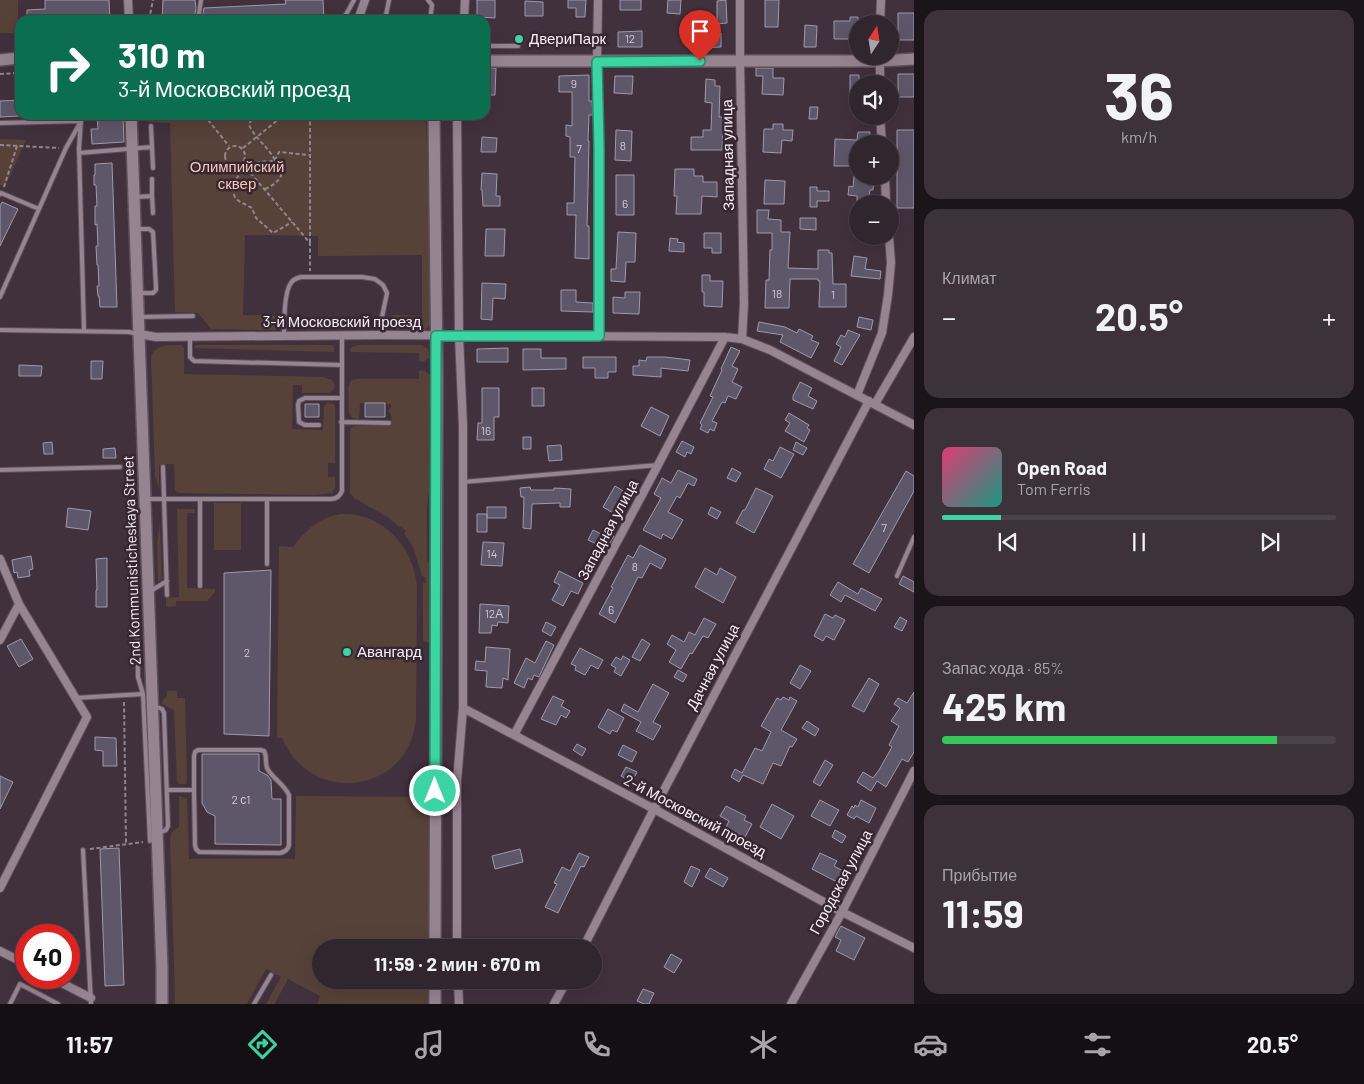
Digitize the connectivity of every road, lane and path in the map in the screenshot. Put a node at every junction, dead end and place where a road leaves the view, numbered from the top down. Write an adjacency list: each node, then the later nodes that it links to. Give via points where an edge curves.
1 (128, 0): 12 (street)
2 (153, 0): 13 (path)
3 (200, 0): 14 (lane)
4 (354, 0): 15 (lane)
5 (365, 0): 16 (street)
6 (389, 0): 17 (lane)
7 (428, 0): 18 (lane, via 432,5)
8 (465, 0): 19 (street)
9 (598, 0): 30 (street)
10 (740, 0): 29 (street, Западная улица)
11 (881, 0): 20 (street)
12 (129, 15)
13 (150, 15)
14 (198, 15)
15 (346, 15)
16 (361, 15)
17 (386, 15)
18 (431, 15)
19 (464, 15)
20 (880, 15)
21 (490, 46): 22 (lane)
22 (518, 46)
23 (15, 58): 26 (street)
24 (849, 59): 29 (street)
25 (899, 59): 27 (street)
26 (0, 60)
27 (914, 60)
28 (490, 61): 30 (street)
29 (740, 61): 30 (street); 86 (street, Западная улица)
30 (597, 62): 83 (street)
31 (15, 73): 32 (path)
32 (0, 74)
33 (131, 120): 49 (street, 2nd Kommunisticheskaya Street)
34 (208, 120): 47 (path)
35 (251, 120): 43 (path, via 249,125)
36 (278, 120): 43 (path)
37 (310, 120): 52 (path)
38 (434, 120): 81 (street)
39 (457, 120): 82 (street)
40 (81, 121): 41 (lane); 48 (lane); 51 (lane)
41 (0, 123)
42 (151, 126): 46 (lane)
43 (257, 137): 50 (path); 53 (path)
44 (0, 145): 45 (path)
45 (17, 146): 48 (path); 58 (path)
46 (152, 147): 49 (lane); 56 (lane)
47 (230, 147): 50 (path); 54 (path, via 225,154 227,163 236,166)
48 (66, 148): 63 (lane)
49 (132, 148): 51 (lane); 62 (street, 2nd Kommunisticheskaya Street)
50 (242, 149): 54 (path, via 245,157)
51 (79, 153): 75 (lane)
52 (310, 155): 53 (path, via 279,152); 67 (path)
53 (275, 160): 55 (path); 59 (path, via 281,164 282,174)
54 (242, 163): 55 (path)
55 (246, 167): 59 (path); 65 (path, via 236,182 234,192 238,201 252,208 256,218 273,233)
56 (153, 168)
57 (152, 179): 61 (lane)
58 (4, 187)
59 (265, 189): 65 (path)
60 (0, 194): 63 (lane)
61 (152, 196): 62 (lane); 64 (lane)
62 (134, 197): 66 (street, 2nd Kommunisticheskaya Street)
63 (39, 209): 71 (lane)
64 (153, 214)
65 (292, 222): 67 (path)
66 (135, 229): 70 (street, 2nd Kommunisticheskaya Street); 70 (lane, via 154,232 156,287 153,292)
67 (310, 243): 69 (path)
68 (890, 245): 88 (street, via 891,263 882,333)
69 (310, 277): 77 (lane, via 362,277 375,279 383,285 387,293); 79 (lane, via 293,280 289,285)
70 (137, 294): 73 (street, 2nd Kommunisticheskaya Street)
71 (0, 297)
72 (193, 316): 73 (lane)
73 (138, 317): 76 (street, 2nd Kommunisticheskaya Street)
74 (0, 330): 75 (lane)
75 (84, 331): 76 (lane)
76 (139, 334): 78 (street, 3-й Московский проезд); 101 (street, 2nd Kommunisticheskaya Street)
77 (382, 335): 80 (street, 3-й Московский проезд); 81 (street, 3-й Московский проезд)
78 (190, 336): 79 (street, 3-й Московский проезд); 87 (lane, via 190,357 194,361)
79 (284, 336): 80 (street, 3-й Московский проезд)
80 (342, 336): 87 (lane)
81 (436, 336): 82 (street, 3-й Московский проезд); 130 (street)
82 (459, 336): 83 (street, 3-й Московский проезд); 99 (street)
83 (599, 336): 84 (street, 3-й Московский проезд)
84 (725, 337): 86 (street, 3-й Московский проезд); 95 (street, Западная улица)
85 (914, 337): 90 (street, Дачная улица)
86 (742, 339): 88 (street, 3-й Московский проезд)
87 (342, 365): 89 (lane)
88 (857, 394): 90 (street, 3-й Московский проезд)
89 (341, 398): 91 (lane); 93 (lane, via 305,398 299,401 299,422)
90 (872, 403): 94 (street, 3-й Московский проезд); 124 (street, Дачная улица)
91 (341, 422): 92 (lane); 103 (lane, via 340,495 331,499)
92 (389, 423)
93 (319, 425)
94 (914, 425)
95 (658, 465): 99 (lane); 120 (street, Западная улица)
96 (163, 466): 100 (lane)
97 (120, 467): 98 (lane)
98 (0, 470)
99 (462, 482): 119 (street)
100 (164, 498): 101 (lane); 102 (lane); 109 (lane)
101 (145, 499): 111 (street, 2nd Kommunisticheskaya Street)
102 (200, 499): 103 (lane); 110 (lane)
103 (267, 499): 107 (lane)
104 (136, 527): 115 (lane, via 138,677)
105 (914, 536): 108 (lane)
106 (0, 559): 113 (street)
107 (267, 564)
108 (897, 576)
109 (167, 581): 111 (lane); 112 (lane)
110 (200, 586)
111 (148, 592): 118 (street, 2nd Kommunisticheskaya Street)
112 (167, 595)
113 (19, 604): 114 (street); 117 (street)
114 (0, 640)
115 (143, 694): 116 (lane); 125 (lane)
116 (124, 695): 117 (lane); 126 (path)
117 (75, 698): 128 (street, via 87,717)
118 (152, 706): 122 (lane, via 164,712); 125 (street, 2nd Kommunisticheskaya Street)
119 (463, 708): 120 (street, 2-й Московский проезд); 131 (street, via 457,781)
120 (514, 735): 124 (street, 2-й Московский проезд)
121 (914, 771): 129 (street, Городская улица)
122 (167, 790): 123 (lane); 125 (lane, via 168,826)
123 (194, 790): 123 (lane, via 196,751 264,751 267,768 289,794 288,849 284,852 200,852 195,845)
124 (654, 809): 129 (street, 2-й Московский проезд); 132 (street, Дачная улица)
125 (154, 837): 126 (path); 144 (street, 2nd Kommunisticheskaya Street)
126 (126, 844): 127 (path)
127 (83, 850): 141 (lane)
128 (0, 888)
129 (842, 912): 133 (street, 2-й Московский проезд); 149 (street, Городская улица)
130 (435, 939)
131 (458, 939)
132 (588, 939)
133 (914, 948)
134 (0, 951): 135 (street)
135 (15, 958)
136 (271, 975): 145 (lane)
137 (71, 989): 141 (street)
138 (435, 989): 146 (street)
139 (458, 989): 147 (street)
140 (562, 989): 148 (street)
141 (91, 1001)
142 (10, 1004): 143 (lane, via 20,984)
143 (58, 1004)
144 (162, 1004)
145 (254, 1004)
146 (435, 1004)
147 (459, 1004)
148 (554, 1004)
149 (791, 1004)

